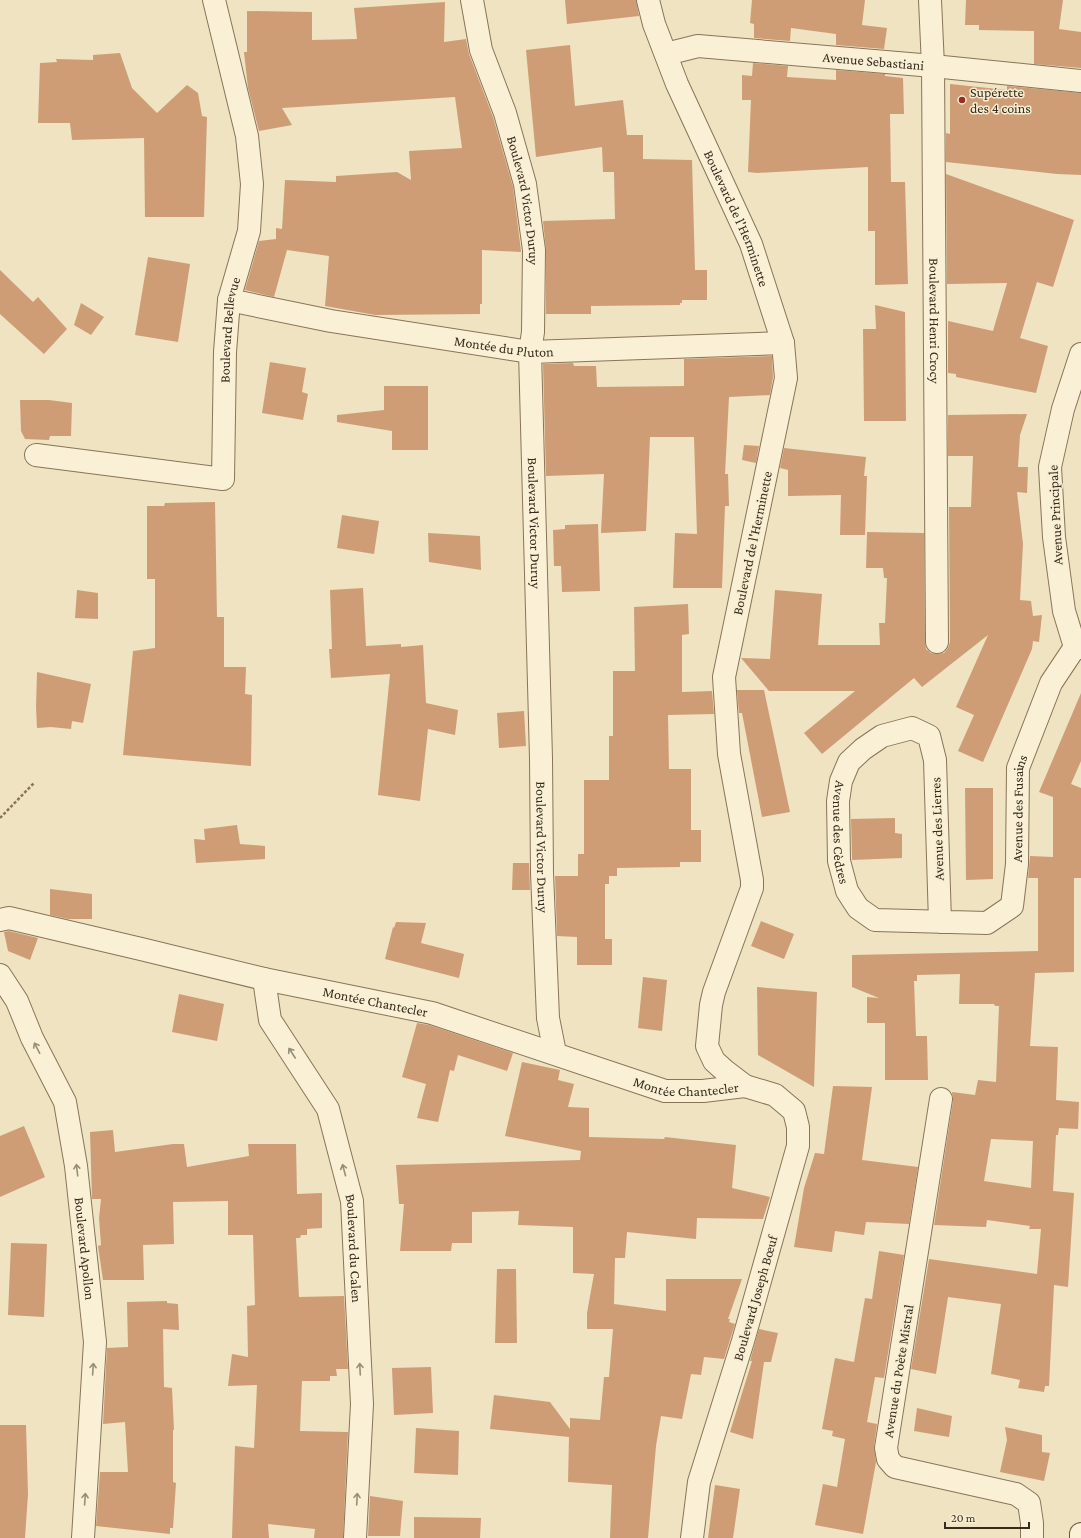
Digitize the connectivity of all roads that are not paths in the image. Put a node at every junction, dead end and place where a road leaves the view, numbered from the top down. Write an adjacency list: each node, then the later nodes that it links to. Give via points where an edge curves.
1 (214, 0): 8 (street, Boulevard Bellevue, via 247,136 252,184 249,231)
2 (472, 0): 10 (street, Boulevard Victor Duruy, via 481,50 505,113 525,184 534,250 533,332)
3 (648, 0): 5 (street, Boulevard de l'Herminette)
4 (930, 0): 6 (street, Boulevard Henri Crocy)
5 (666, 54): 6 (street, Avenue Sebastiani, via 698,46); 9 (street, Boulevard de l'Herminette, via 677,84 751,244)
6 (933, 66): 7 (street, Avenue Sebastiani); 13 (street, Boulevard Henri Crocy)
7 (1081, 81)
8 (229, 300): 10 (street, Montée du Pluton, via 331,321); 12 (street, Boulevard Bellevue, via 222,479)
9 (783, 343): 10 (street, Montée du Pluton); 21 (street, Boulevard de l'Herminette, via 786,378 724,676 729,754 752,888 710,1005 707,1046 714,1061)
10 (530, 352): 20 (street, Boulevard Victor Duruy, via 542,873 548,1018)
11 (1081, 354): 14 (street, Avenue Principale, via 1063,409 1050,466 1054,537 1064,611)
12 (36, 455)
13 (937, 642)
14 (1078, 647): 17 (street, Avenue des Fusains, via 1051,683 1018,768 1017,864 1012,906 987,923)
15 (929, 736): 17 (street, Avenue des Lierres, via 935,760); 17 (street, Avenue des Cèdres, via 912,728 882,736 849,762 841,781 838,801 840,862 847,891 858,908 875,920)
16 (0, 920): 19 (street, Montée Chantecler, via 9,918)
17 (940, 922)
18 (0, 975): 24 (street, Boulevard Apollon, one-way to 18, via 95,1342 76,1166 65,1102 32,1038 17,1001)
19 (264, 979): 20 (street, Montée Chantecler, via 432,1013); 25 (street, Boulevard du Calen, one-way to 19, via 362,1404 352,1201 328,1109 270,1020)
20 (556, 1053): 21 (street, Montée Chantecler, via 665,1091 703,1092)
21 (745, 1086): 26 (street, Boulevard Joseph Bœuf, via 775,1095 794,1111 798,1127 798,1146 744,1341 699,1482)
22 (941, 1099): 27 (street, Avenue du Poète Mistral, via 886,1448 888,1459 895,1466 1016,1494 1029,1503)
23 (1081, 1534): 28 (street)
24 (83, 1538)
25 (355, 1538)
26 (692, 1538)
27 (1032, 1538)
28 (1081, 1538)

